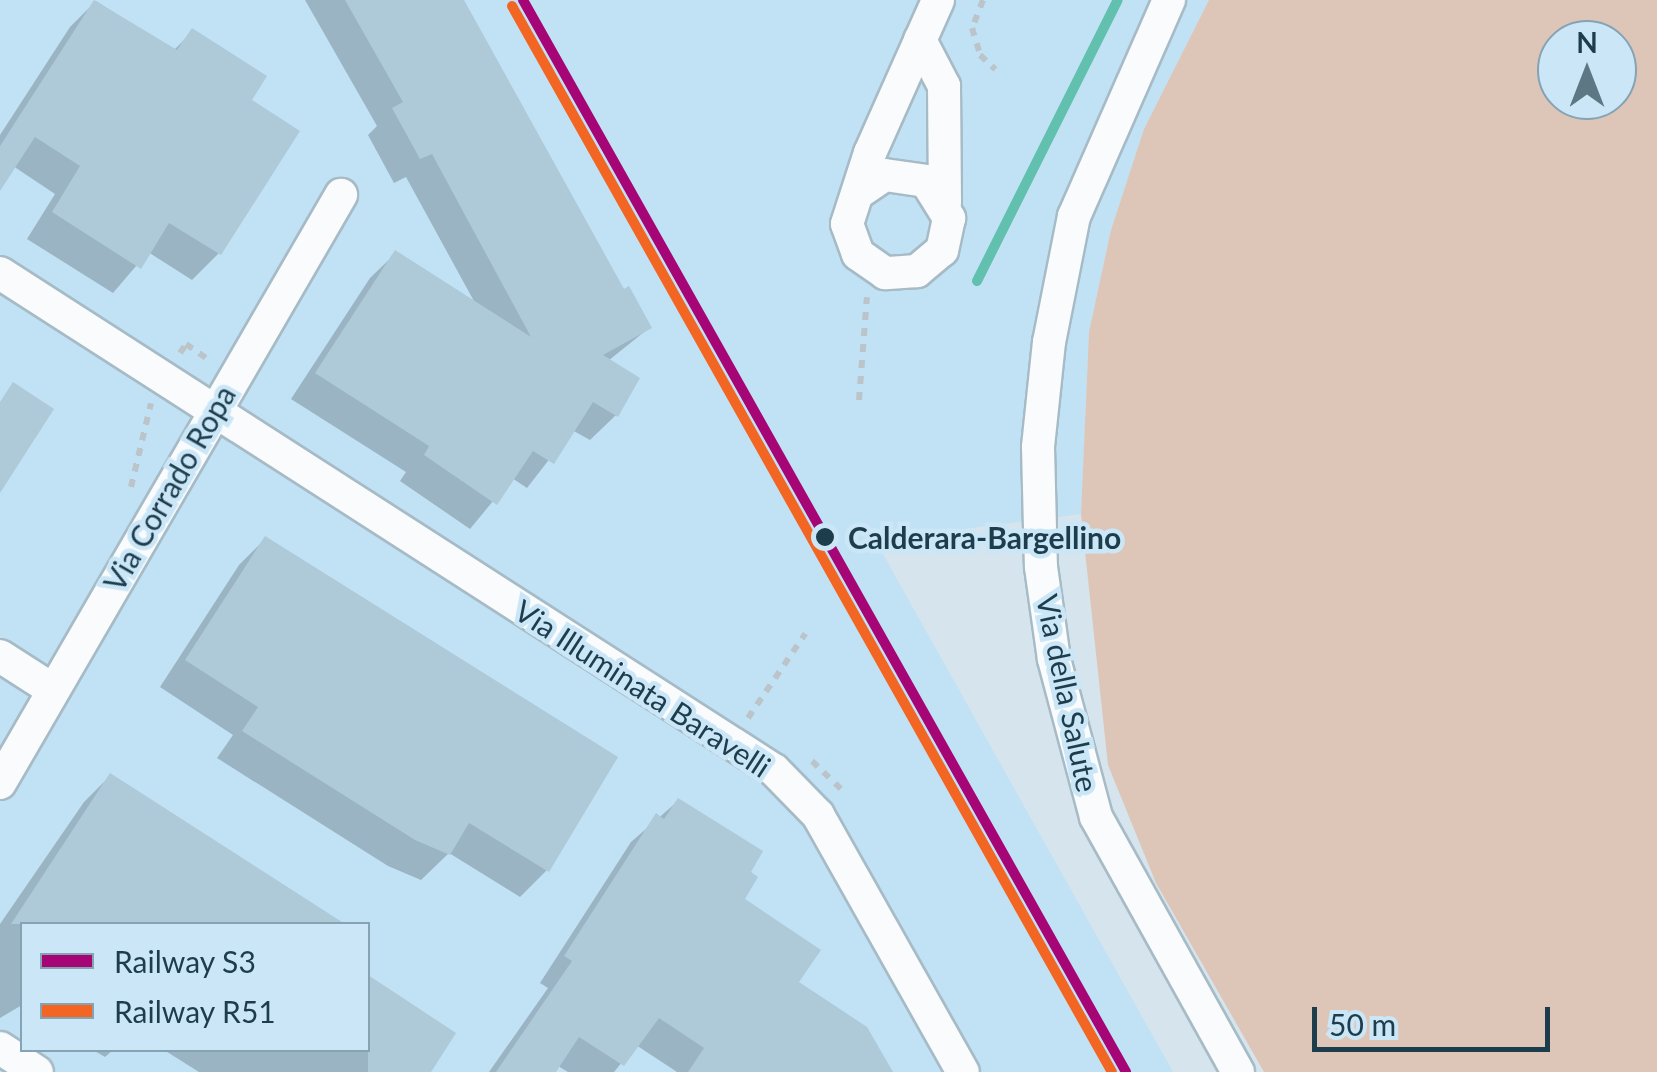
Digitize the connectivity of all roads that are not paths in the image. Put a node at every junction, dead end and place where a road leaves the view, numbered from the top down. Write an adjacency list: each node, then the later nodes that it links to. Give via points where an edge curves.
1 (938, 0): 3 (street)
2 (1169, 0): 17 (street, Via della Salute, via 1074,216 1049,342 1038,447 1042,567 1054,660 1096,817)
3 (920, 40): 4 (street); 8 (street, via 944,86)
4 (888, 114): 5 (street); 6 (street)
5 (913, 175): 6 (street, via 885,175); 8 (street)
6 (858, 193): 8 (street, via 847,224 850,240 870,266 901,274 932,263 948,235)
7 (340, 195): 10 (street, Via Corrado Ropa)
8 (945, 203)
9 (0, 274): 10 (street, Via Illuminata Baravelli)
10 (212, 412): 12 (street, Via Corrado Ropa); 16 (street, Via Illuminata Baravelli, via 791,784 818,816)
11 (0, 656): 12 (street)
12 (54, 690): 13 (street, Via Corrado Ropa)
13 (0, 783)
14 (0, 1048): 15 (street)
15 (37, 1072)
16 (963, 1072)
17 (1238, 1072)

